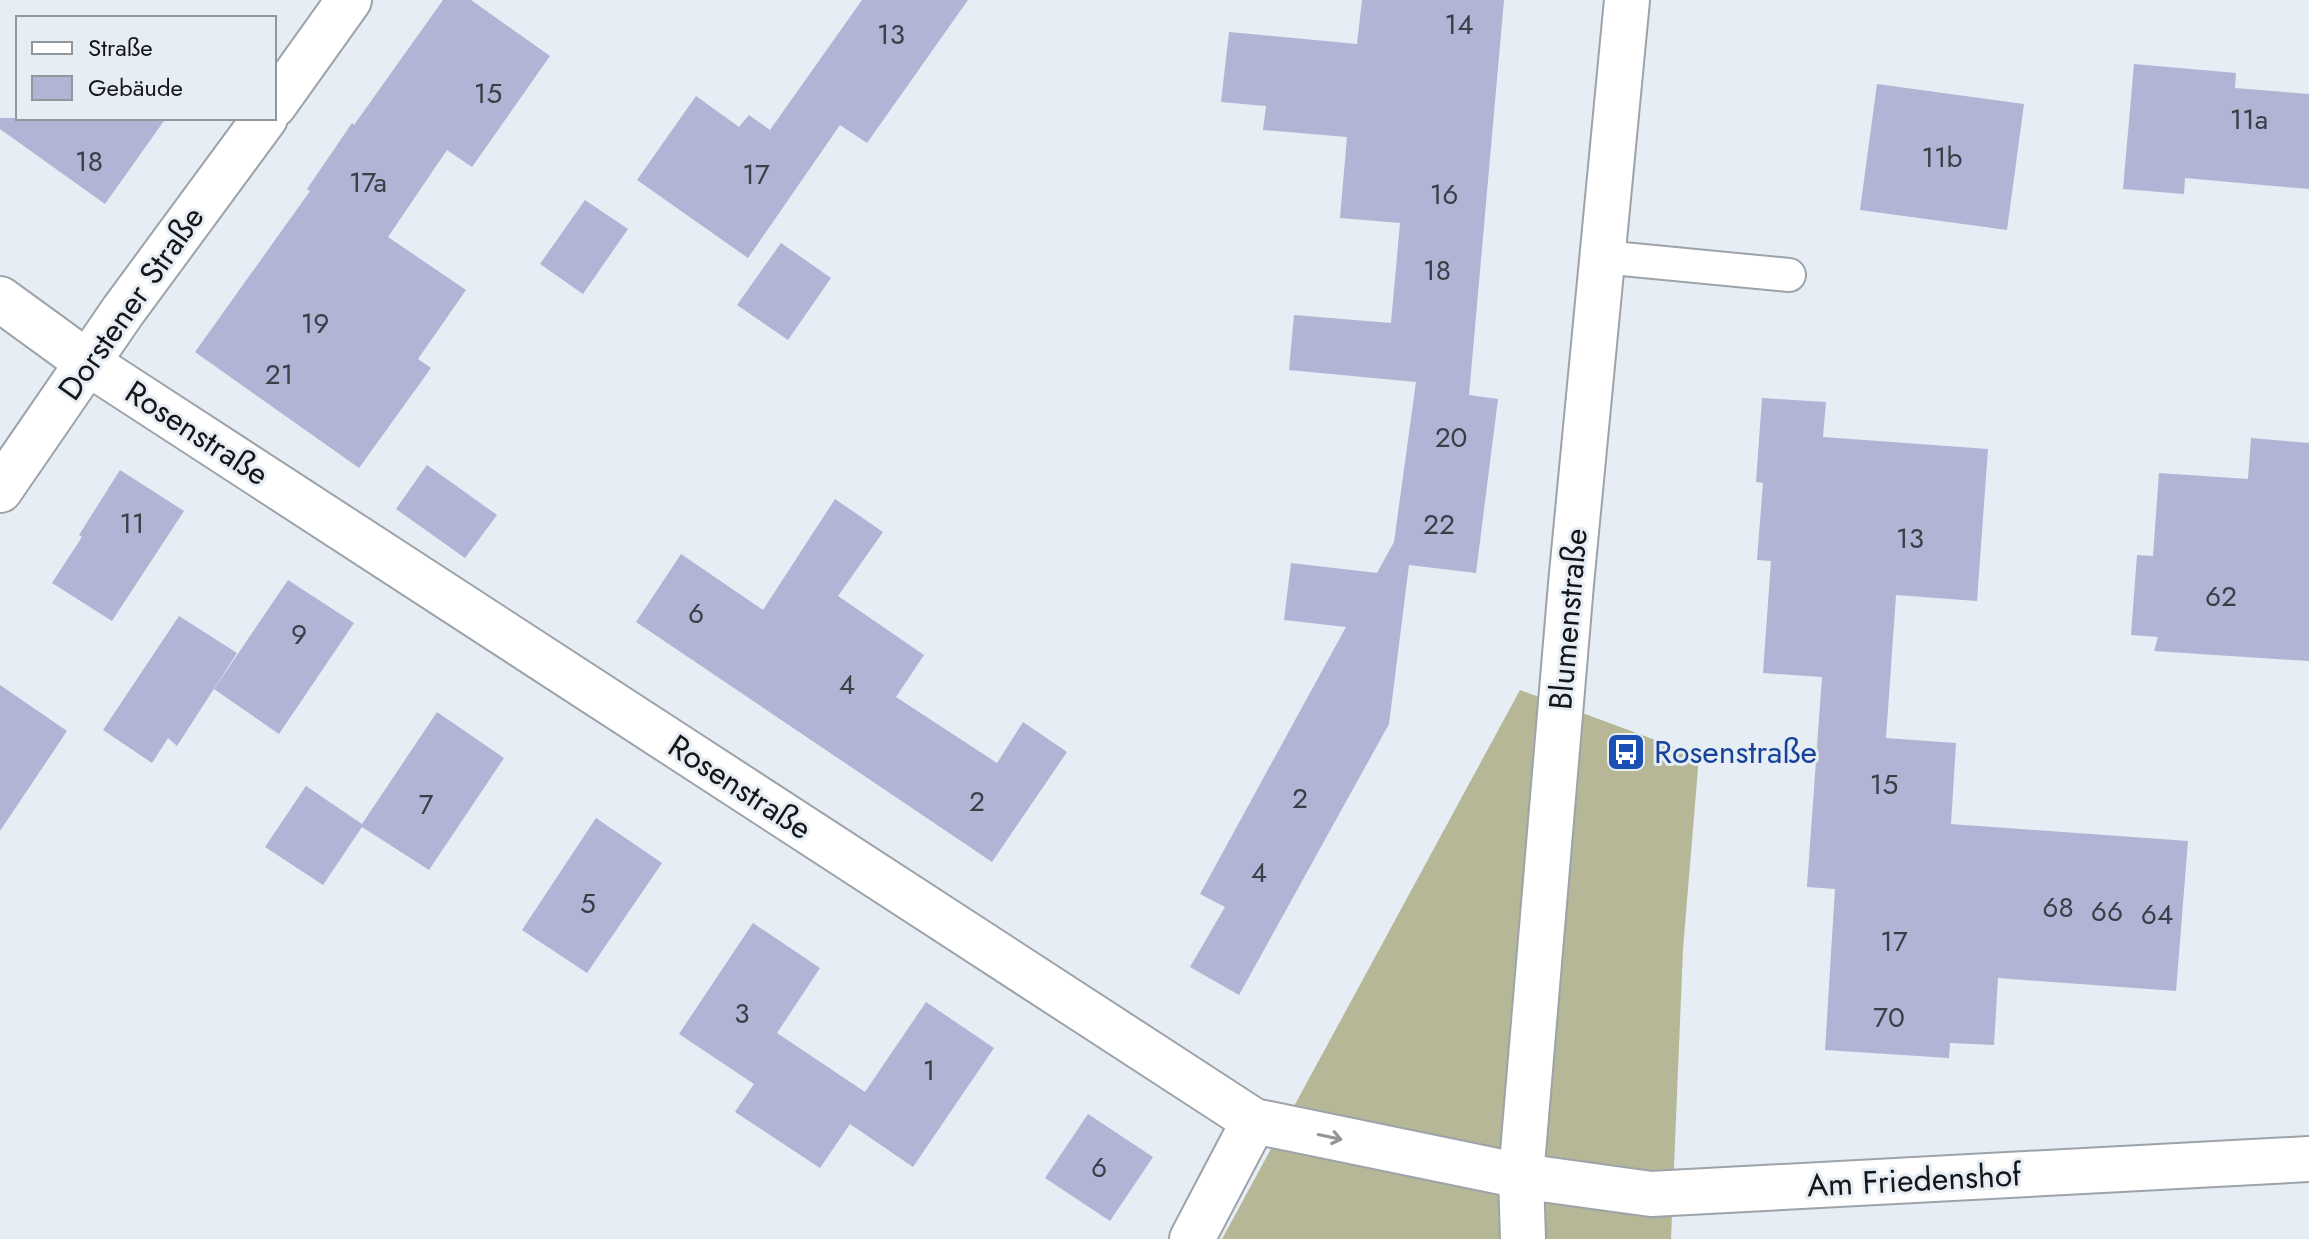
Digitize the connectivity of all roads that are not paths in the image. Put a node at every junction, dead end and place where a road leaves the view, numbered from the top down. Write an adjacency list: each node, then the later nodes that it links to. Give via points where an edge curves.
1 (349, 0): 3 (street)
2 (1627, 0): 5 (street, Blumenstraße)
3 (276, 102)
4 (264, 120): 8 (street, Dorstener Straße)
5 (1602, 257): 6 (lane); 12 (street, Blumenstraße)
6 (1789, 275)
7 (0, 299): 8 (street, Rosenstraße)
8 (88, 363): 9 (street, Dorstener Straße); 10 (street, Rosenstraße)
9 (0, 490)
10 (1254, 1121): 12 (street, Rosenstraße, one-way to 12); 13 (street)
11 (2309, 1159): 12 (street, Am Friedenshof, via 1651,1194)
12 (1521, 1176): 14 (street, Blumenstraße)
13 (1192, 1239)
14 (1523, 1239)

